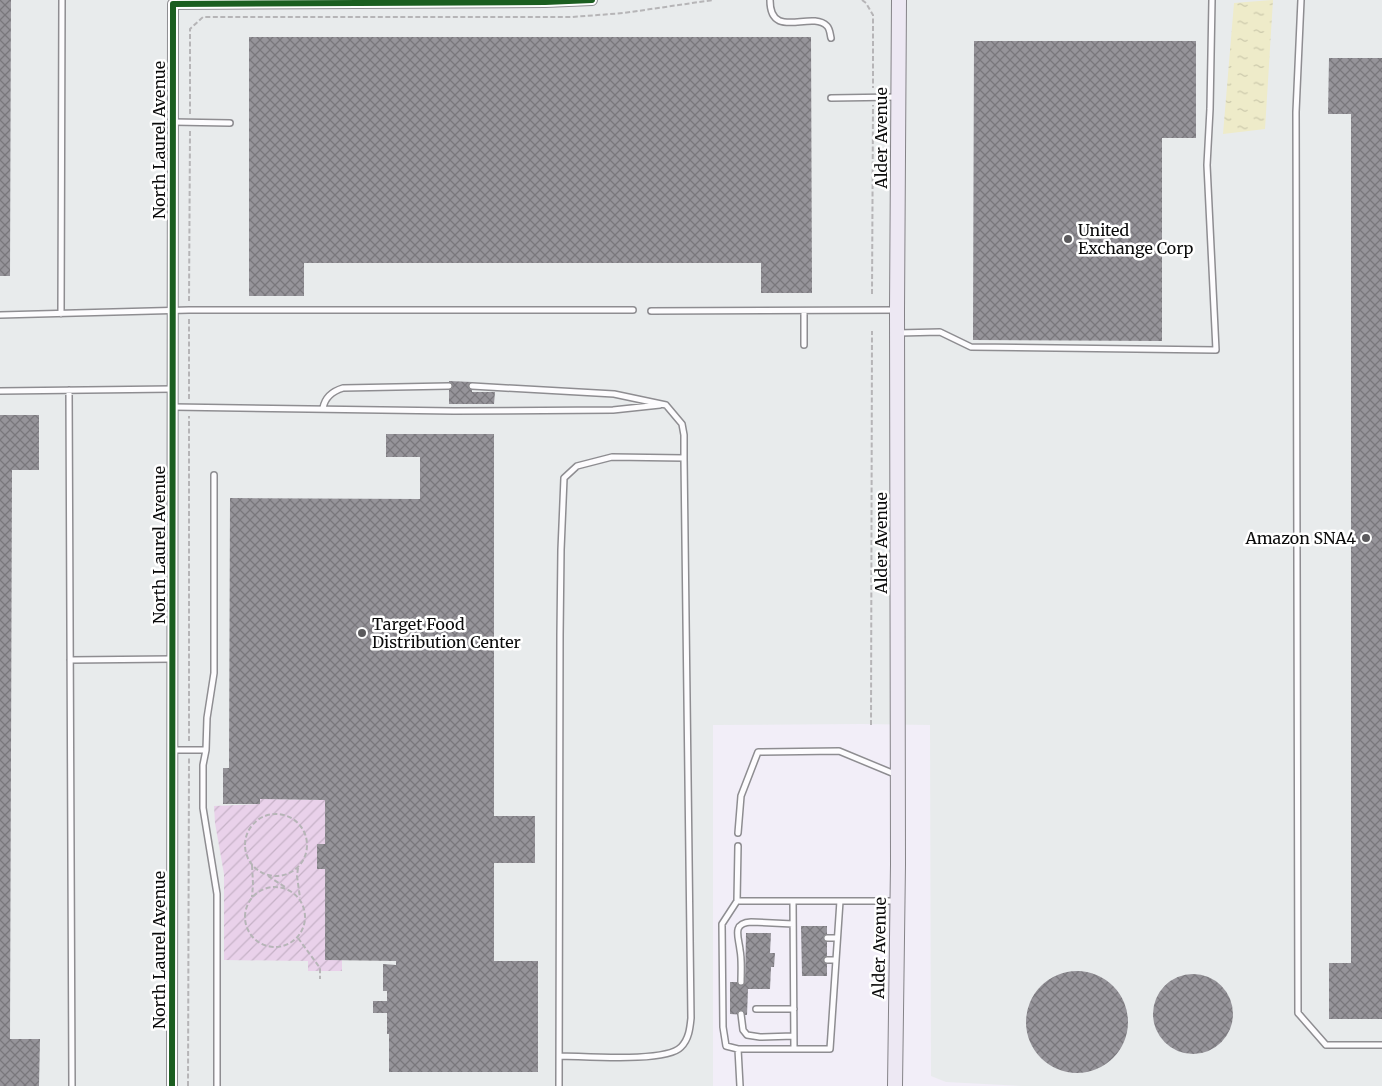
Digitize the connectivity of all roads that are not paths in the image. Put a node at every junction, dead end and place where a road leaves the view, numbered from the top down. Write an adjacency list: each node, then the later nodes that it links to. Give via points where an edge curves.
1 (62, 0): 18 (lane)
2 (592, 0): 7 (street)
3 (770, 0): 8 (lane, via 774,17 779,21 825,24)
4 (899, 0): 9 (main road, Alder Avenue)
5 (1212, 0): 20 (lane, via 1207,165 1216,350 971,347 940,332)
6 (1301, 0): 57 (lane, via 1296,112 1298,1013 1326,1045)
7 (195, 2): 11 (street, North Laurel Avenue, via 173,4)
8 (831, 38)
9 (899, 97): 10 (lane); 14 (main road, Alder Avenue)
10 (832, 98)
11 (173, 122): 12 (lane); 15 (street, North Laurel Avenue)
12 (230, 123)
13 (633, 310): 15 (lane)
14 (897, 310): 17 (lane); 20 (main road, Alder Avenue)
15 (173, 311): 18 (lane); 24 (street, North Laurel Avenue)
16 (650, 311): 17 (lane)
17 (804, 311): 21 (lane)
18 (61, 314): 19 (lane)
19 (0, 315)
20 (898, 333): 36 (main road, Alder Avenue)
21 (804, 345)
22 (449, 386): 29 (lane, via 344,388 330,395)
23 (472, 386): 27 (lane, via 614,394)
24 (173, 389): 25 (lane); 28 (street, North Laurel Avenue)
25 (69, 390): 26 (lane); 33 (lane)
26 (0, 391)
27 (666, 404): 29 (lane, via 613,410 454,412); 30 (lane, via 682,424)
28 (173, 406): 29 (lane); 32 (street, North Laurel Avenue)
29 (323, 408)
30 (684, 458): 60 (lane, via 612,457 577,466 564,478 560,635); 60 (lane, via 689,1034 681,1047 671,1054 651,1057)
31 (214, 475): 35 (lane, via 214,673)
32 (173, 659): 33 (lane); 34 (street, North Laurel Avenue)
33 (70, 660): 61 (lane)
34 (173, 750): 35 (lane); 62 (street, North Laurel Avenue)
35 (206, 750): 63 (lane, via 204,808 217,894)
36 (898, 775): 37 (lane, via 839,752 758,752 741,796); 42 (main road, Alder Avenue)
37 (738, 833)
38 (738, 846): 39 (lane)
39 (737, 901): 40 (lane); 58 (lane, via 722,924 724,1037 726,1046)
40 (793, 901): 41 (lane); 43 (lane)
41 (840, 901): 42 (lane); 47 (lane)
42 (898, 901): 66 (main road, Alder Avenue)
43 (793, 924): 44 (lane); 52 (lane, via 745,922 737,930)
44 (793, 938): 45 (lane); 48 (lane)
45 (801, 938)
46 (827, 938): 47 (lane)
47 (838, 938): 51 (lane)
48 (793, 960): 49 (lane); 54 (lane)
49 (802, 960)
50 (827, 960): 51 (lane)
51 (836, 960): 59 (lane, via 830,1049)
52 (742, 982)
53 (756, 1009): 54 (lane)
54 (794, 1009): 56 (lane)
55 (741, 1014): 56 (lane, via 747,1035)
56 (794, 1036): 59 (lane)
57 (1382, 1045)
58 (738, 1049): 59 (lane); 65 (lane)
59 (794, 1049)
60 (560, 1056): 64 (lane)
61 (72, 1086)
62 (172, 1086)
63 (217, 1086)
64 (559, 1086)
65 (740, 1086)
66 (895, 1086)

